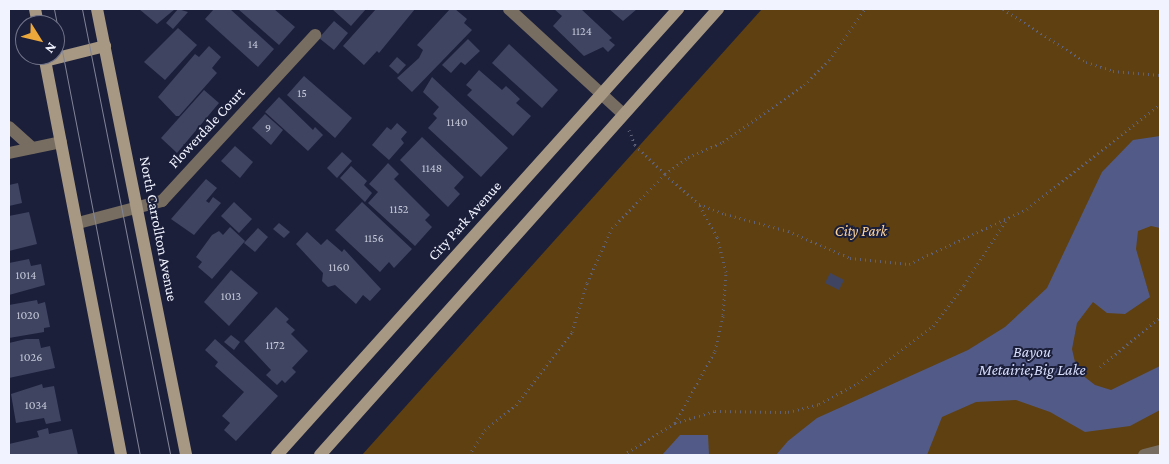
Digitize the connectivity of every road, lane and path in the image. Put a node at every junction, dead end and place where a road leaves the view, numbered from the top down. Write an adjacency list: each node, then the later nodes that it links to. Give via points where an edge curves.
1 (97, 9): 8 (main road, North Carrollton Avenue)
2 (509, 9): 12 (street)
3 (678, 9): 12 (main road, City Park Avenue)
4 (718, 9): 14 (main road)
5 (865, 9): 19 (path, via 829,60 804,85 723,142 688,157)
6 (1003, 9): 11 (path, via 1086,62 1114,71)
7 (315, 35): 21 (street, Flowerdale Court, via 162,202)
8 (105, 46): 9 (main road); 21 (main road, North Carrollton Avenue)
9 (65, 54)
10 (46, 65): 16 (main road)
11 (1160, 75)
12 (600, 95): 14 (street); 30 (main road, City Park Avenue)
13 (1160, 104): 22 (path, via 1027,209)
14 (623, 114): 19 (path, via 635,145); 31 (main road)
15 (9, 127): 17 (street)
16 (61, 142): 17 (street); 23 (main road)
17 (32, 148): 18 (street)
18 (9, 153)
19 (665, 174): 20 (path); 32 (path, via 612,228 587,283 572,332 516,405 485,430)
20 (699, 204): 22 (path, via 788,231 850,258 909,264); 26 (path, via 717,238 726,272 723,315 715,351)
21 (137, 209): 23 (street, Flowerdale Court); 29 (main road, North Carrollton Avenue)
22 (1007, 218): 26 (path, via 964,286 933,326 858,383 819,404 788,412 715,411)
23 (78, 223): 28 (main road)
24 (1160, 317): 25 (path)
25 (1100, 367)
26 (675, 424): 33 (path)
27 (1160, 451): 34 (street)
28 (121, 455)
29 (186, 455)
30 (277, 455)
31 (320, 455)
32 (469, 455)
33 (623, 455)
34 (1144, 455)

